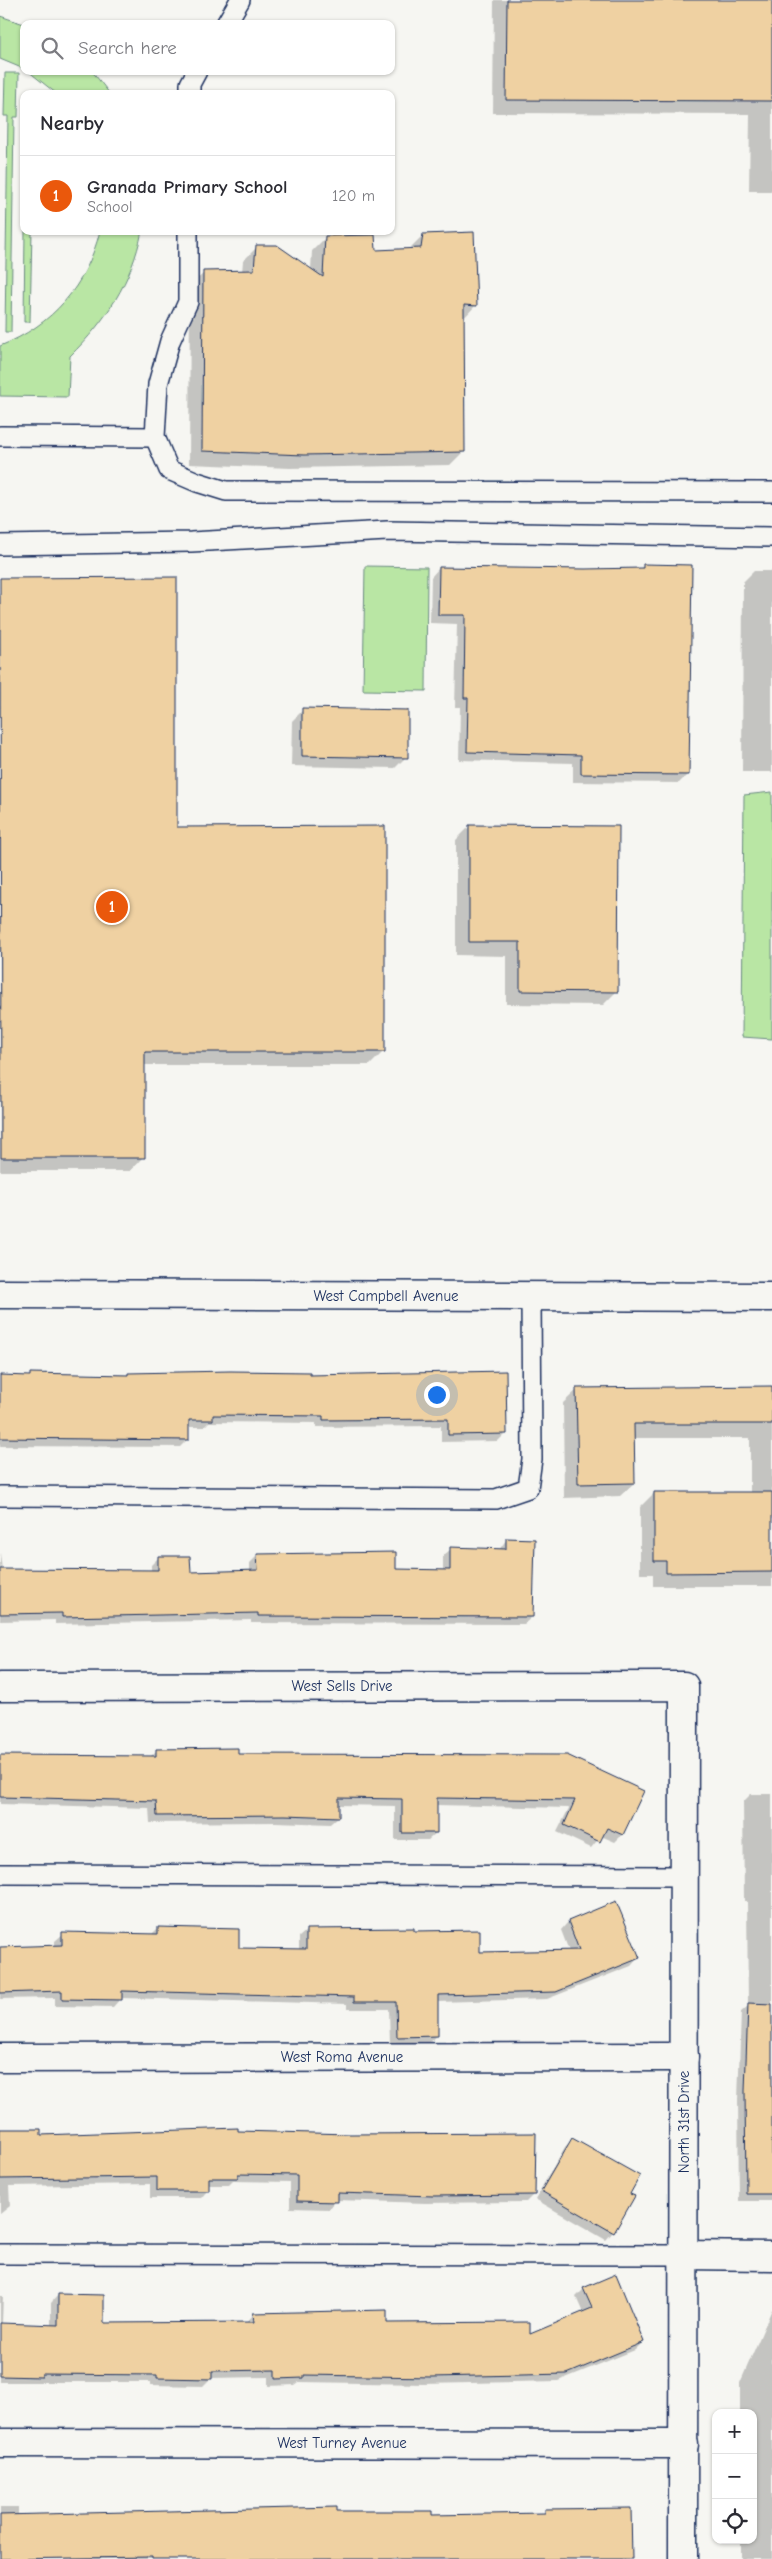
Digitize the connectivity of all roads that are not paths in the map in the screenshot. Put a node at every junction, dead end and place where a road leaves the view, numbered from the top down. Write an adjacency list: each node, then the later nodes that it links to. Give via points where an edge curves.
1 (240, 0): 2 (lane)
2 (228, 20)
3 (195, 75): 4 (lane)
4 (190, 90)
5 (188, 235): 7 (lane, via 188,302 170,341 158,384)
6 (0, 436): 7 (lane)
7 (155, 437): 8 (lane, via 170,470 226,492)
8 (772, 492)
9 (772, 537): 10 (lane, via 387,531 191,542)
10 (0, 545)
11 (0, 1294): 12 (street, West Campbell Avenue)
12 (531, 1296): 13 (street, West Campbell Avenue); 14 (lane, via 532,1459 528,1488 496,1499)
13 (772, 1297)
14 (0, 1496)
15 (0, 1686): 16 (street, West Sells Drive)
16 (684, 1686): 18 (street, North 31st Drive)
17 (0, 1874): 18 (lane)
18 (684, 1876): 19 (street, North 31st Drive)
19 (684, 2057): 20 (street, West Roma Avenue); 22 (street, North 31st Drive)
20 (0, 2058)
21 (0, 2254): 22 (lane)
22 (683, 2255): 23 (street); 25 (street, North 31st Drive)
23 (772, 2256)
24 (0, 2443): 25 (street, West Turney Avenue)
25 (684, 2444): 26 (street, North 31st Drive)
26 (683, 2559)

